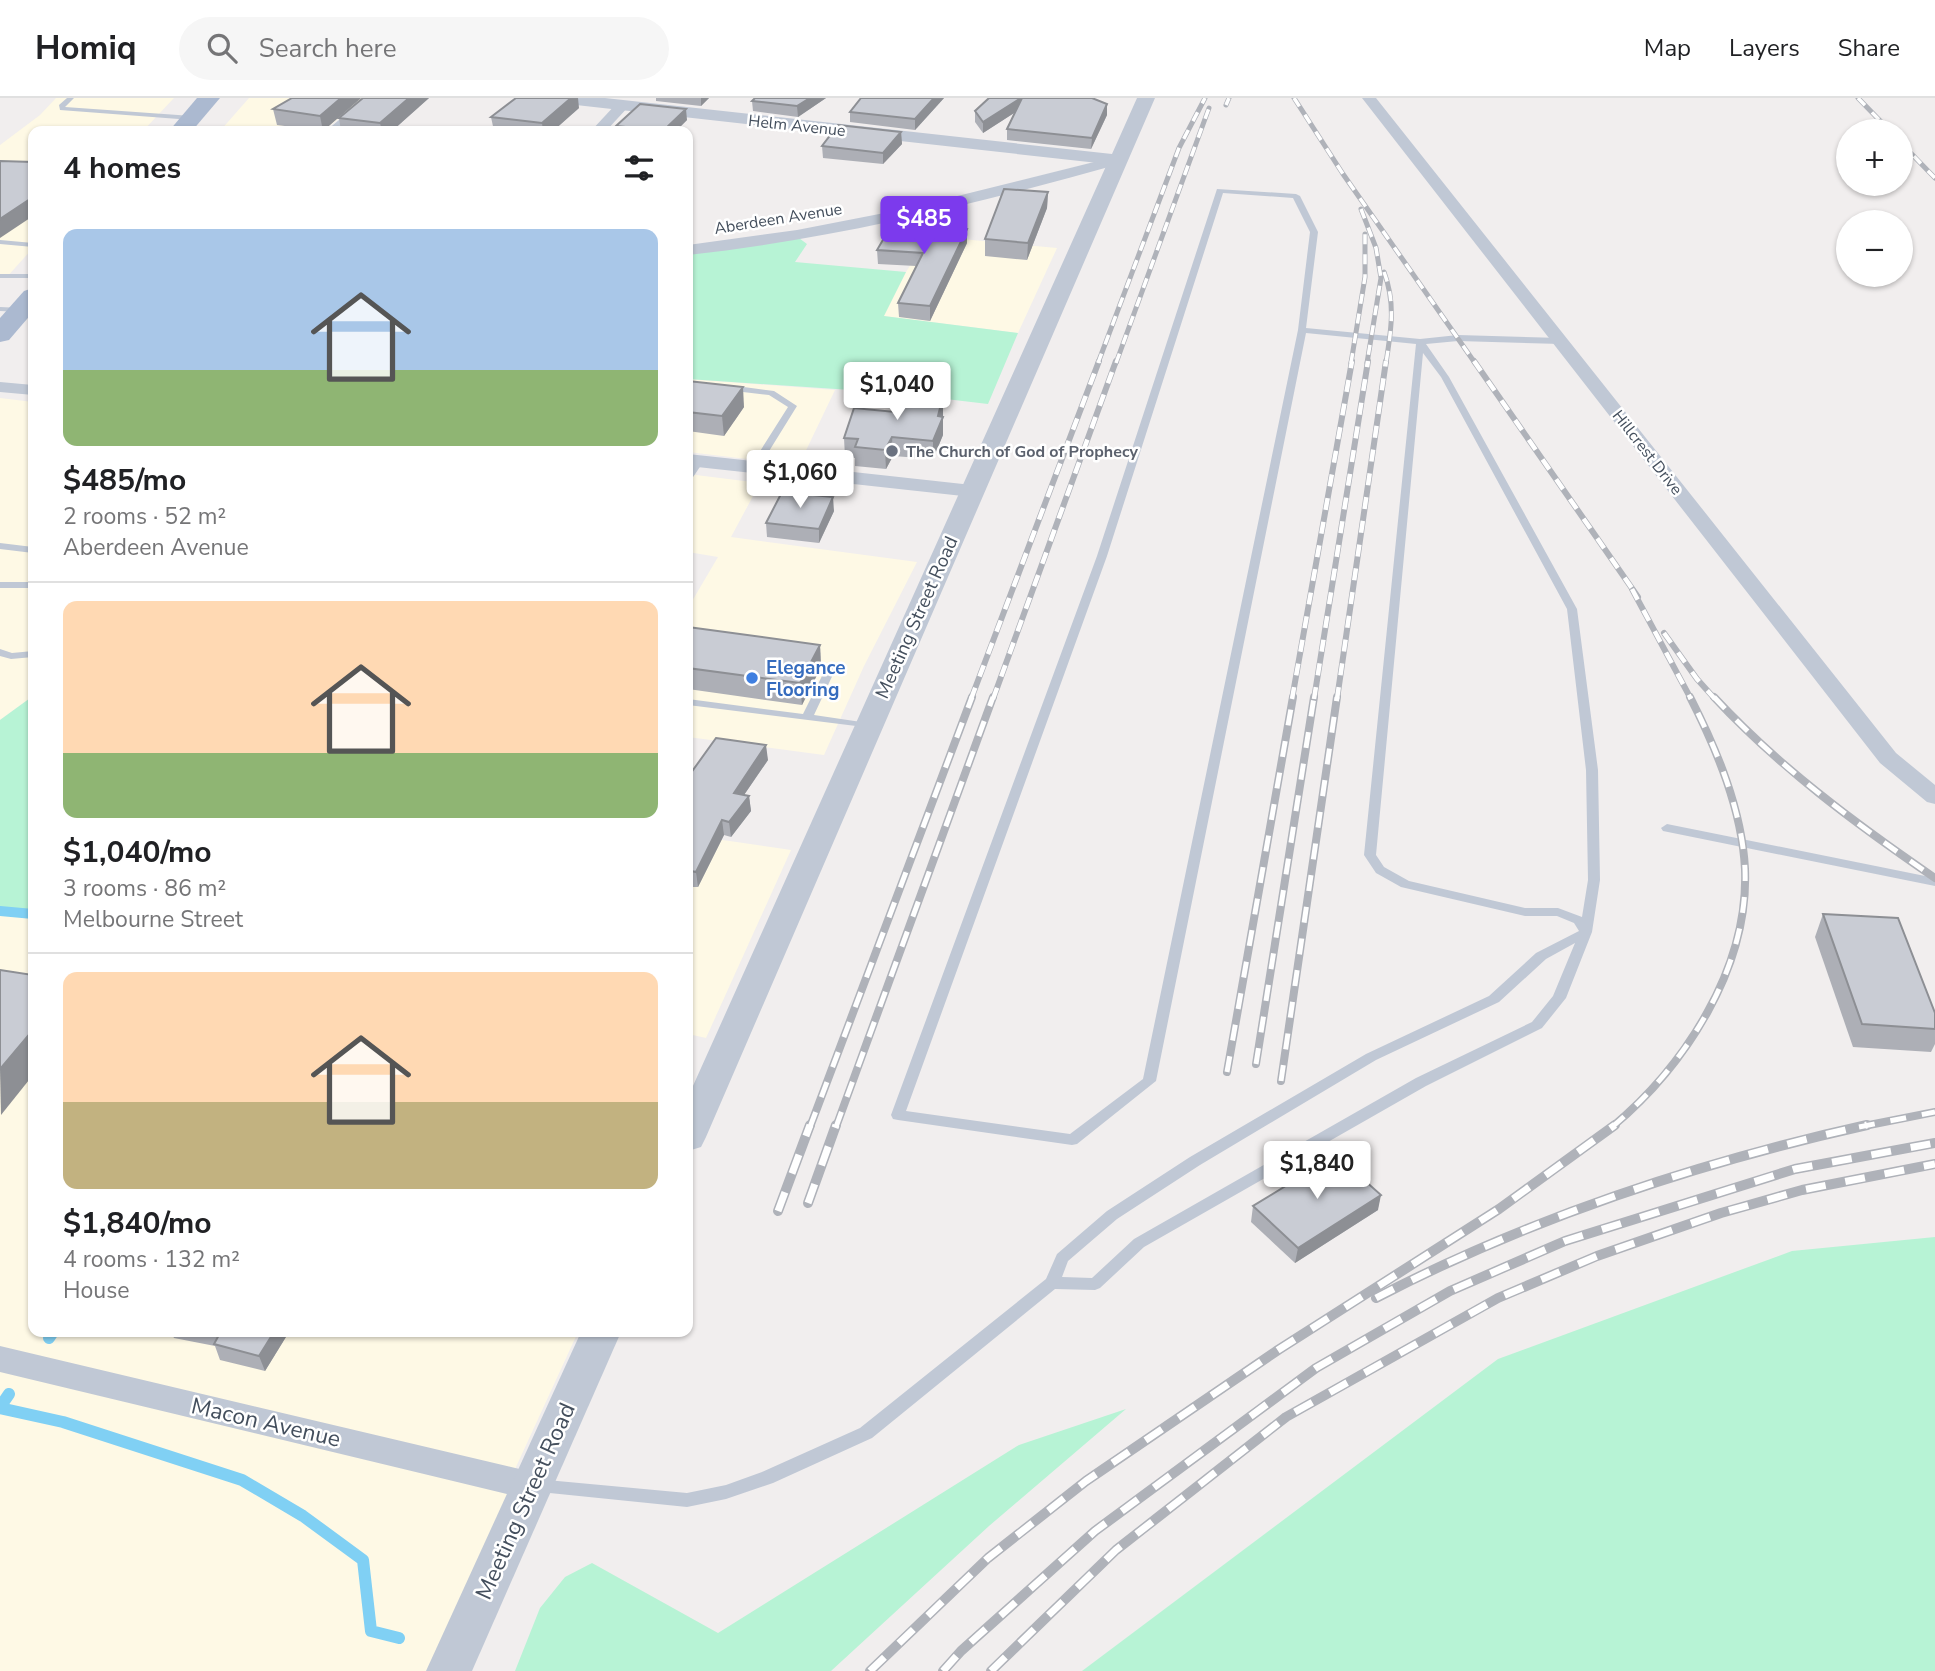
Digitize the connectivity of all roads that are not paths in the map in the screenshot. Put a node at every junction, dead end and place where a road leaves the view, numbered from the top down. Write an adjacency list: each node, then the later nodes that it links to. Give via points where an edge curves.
1 (71, 98): 8 (lane, via 62,109)
2 (209, 98): 8 (main road)
3 (373, 98): 9 (street)
4 (558, 98): 7 (street, Helm Avenue)
5 (1146, 98): 11 (street, Meeting Street Road)
6 (1369, 98): 21 (street, Hillcrest Drive)
7 (622, 106): 10 (street); 11 (street, Helm Avenue)
8 (186, 125)
9 (339, 126)
10 (603, 126)
11 (1118, 160): 14 (street, Aberdeen Avenue, via 895,216 760,242); 27 (street, Meeting Street Road)
12 (0, 242): 13 (lane)
13 (28, 245)
14 (693, 249)
15 (0, 276): 16 (lane)
16 (28, 276)
17 (18, 305): 19 (main road)
18 (1302, 330): 18 (lane, via 1314,232 1296,196 1220,191 1102,556 898,1115 1072,1140 1149,1081); 20 (lane)
19 (0, 334)
20 (1420, 341): 21 (lane); 41 (lane, via 1445,377 1572,609 1592,770 1594,880); 41 (lane, via 1370,855 1380,870 1405,884 1525,912 1558,912 1578,920)
21 (1560, 341): 38 (street, Hillcrest Drive, via 1888,758)
22 (0, 387): 24 (street)
23 (715, 387): 26 (lane, via 771,393 793,406)
24 (28, 390)
25 (693, 460): 26 (street)
26 (755, 467): 27 (street)
27 (972, 491): 37 (street, Meeting Street Road)
28 (0, 546): 29 (lane)
29 (28, 549)
30 (28, 584): 31 (lane)
31 (0, 585)
32 (0, 652): 33 (lane)
33 (28, 654)
34 (831, 668): 36 (lane)
35 (693, 703): 36 (lane)
36 (807, 718): 37 (lane)
37 (869, 726): 42 (street, Meeting Street Road)
38 (1935, 797)
39 (1667, 828): 40 (lane)
40 (1935, 882)
41 (1586, 932): 43 (lane, via 1542,956 1494,999 1371,1057 1112,1215 1062,1258); 43 (lane, via 1559,998 1537,1025 1421,1082 1139,1243 1095,1284)
42 (693, 1126)
43 (1052, 1283): 46 (lane, via 866,1433 767,1478 687,1500)
44 (599, 1337): 46 (street, Meeting Street Road)
45 (0, 1359): 46 (street, Macon Avenue)
46 (532, 1486): 47 (street, Meeting Street Road)
47 (449, 1671)

